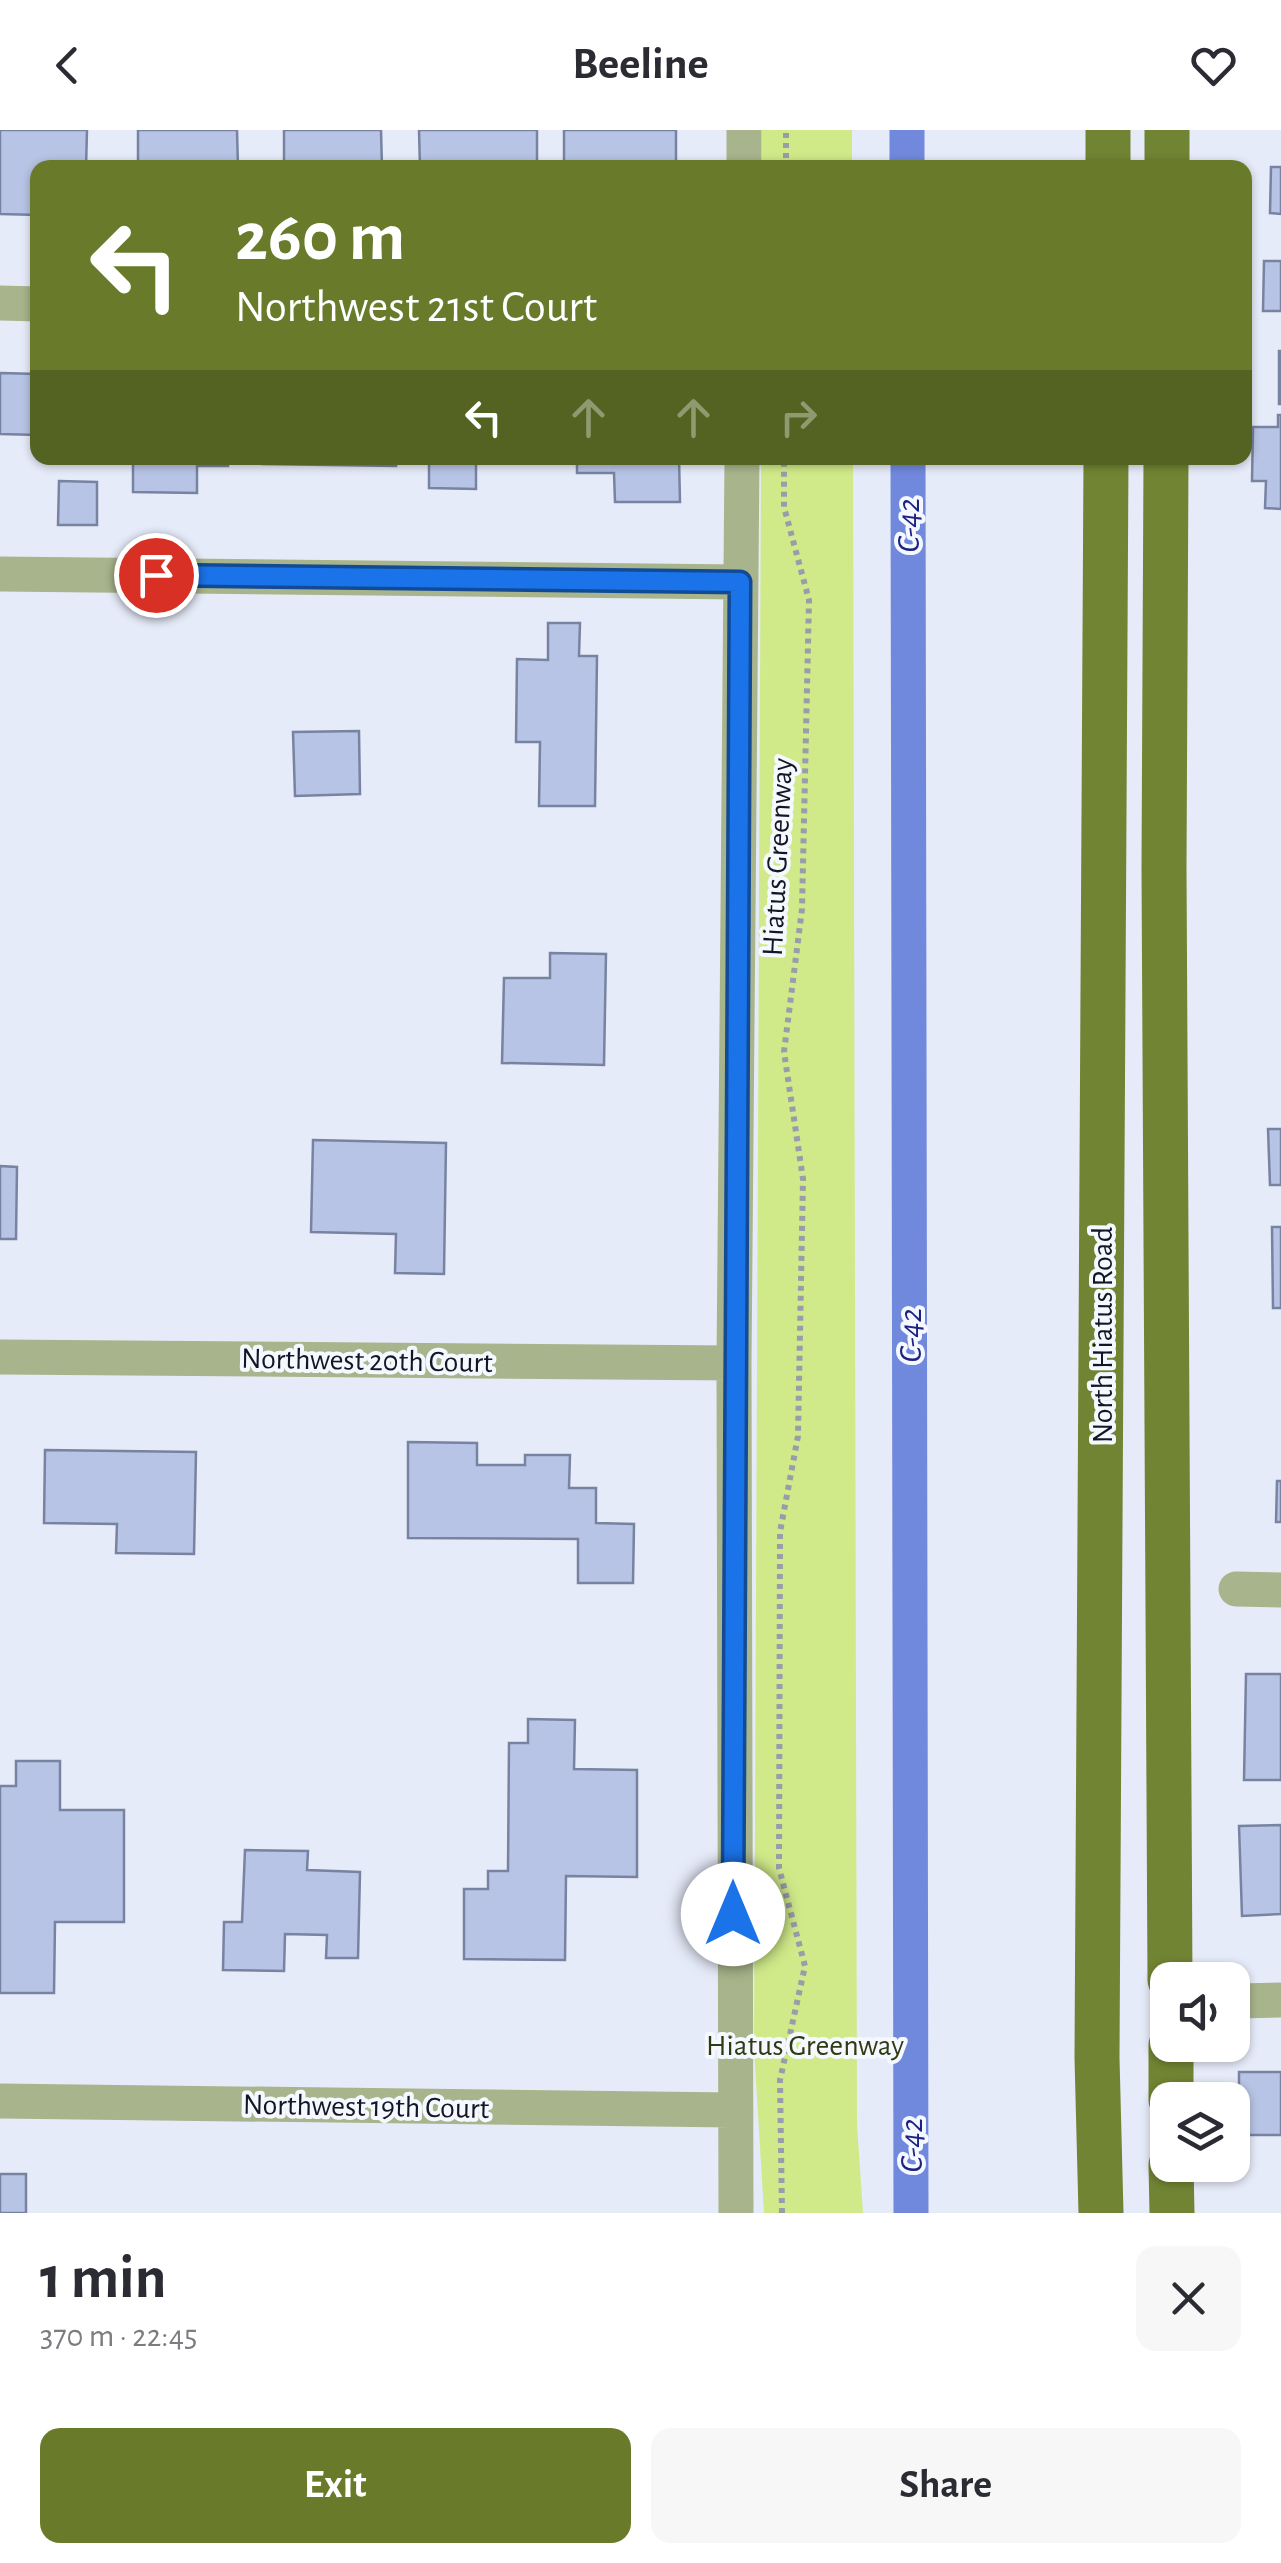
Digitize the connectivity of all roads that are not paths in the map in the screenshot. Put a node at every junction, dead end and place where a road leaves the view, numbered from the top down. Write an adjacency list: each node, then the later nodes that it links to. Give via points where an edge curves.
1 (744, 130): 4 (street)
2 (1108, 130): 5 (main road)
3 (1167, 130): 6 (main road)
4 (744, 160)
5 (1108, 160)
6 (1167, 160)
7 (0, 304): 8 (street)
8 (30, 304)
9 (742, 465): 13 (street)
10 (1106, 465): 14 (main road, North Hiatus Road)
11 (1166, 465): 15 (main road)
12 (0, 574): 13 (street)
13 (740, 582): 17 (street)
14 (1103, 868): 15 (main road); 27 (main road, North Hiatus Road)
15 (1164, 868): 20 (main road)
16 (0, 1357): 17 (street, Northwest 20th Court)
17 (734, 1363): 24 (street)
18 (1236, 1589): 19 (street)
19 (1281, 1590)
20 (1170, 1962)
21 (1250, 2000): 22 (street)
22 (1281, 2000)
23 (0, 2101): 24 (street, Northwest 19th Court)
24 (733, 2110): 26 (street)
25 (1171, 2182): 28 (main road)
26 (736, 2213)
27 (1101, 2213)
28 (1172, 2213)

